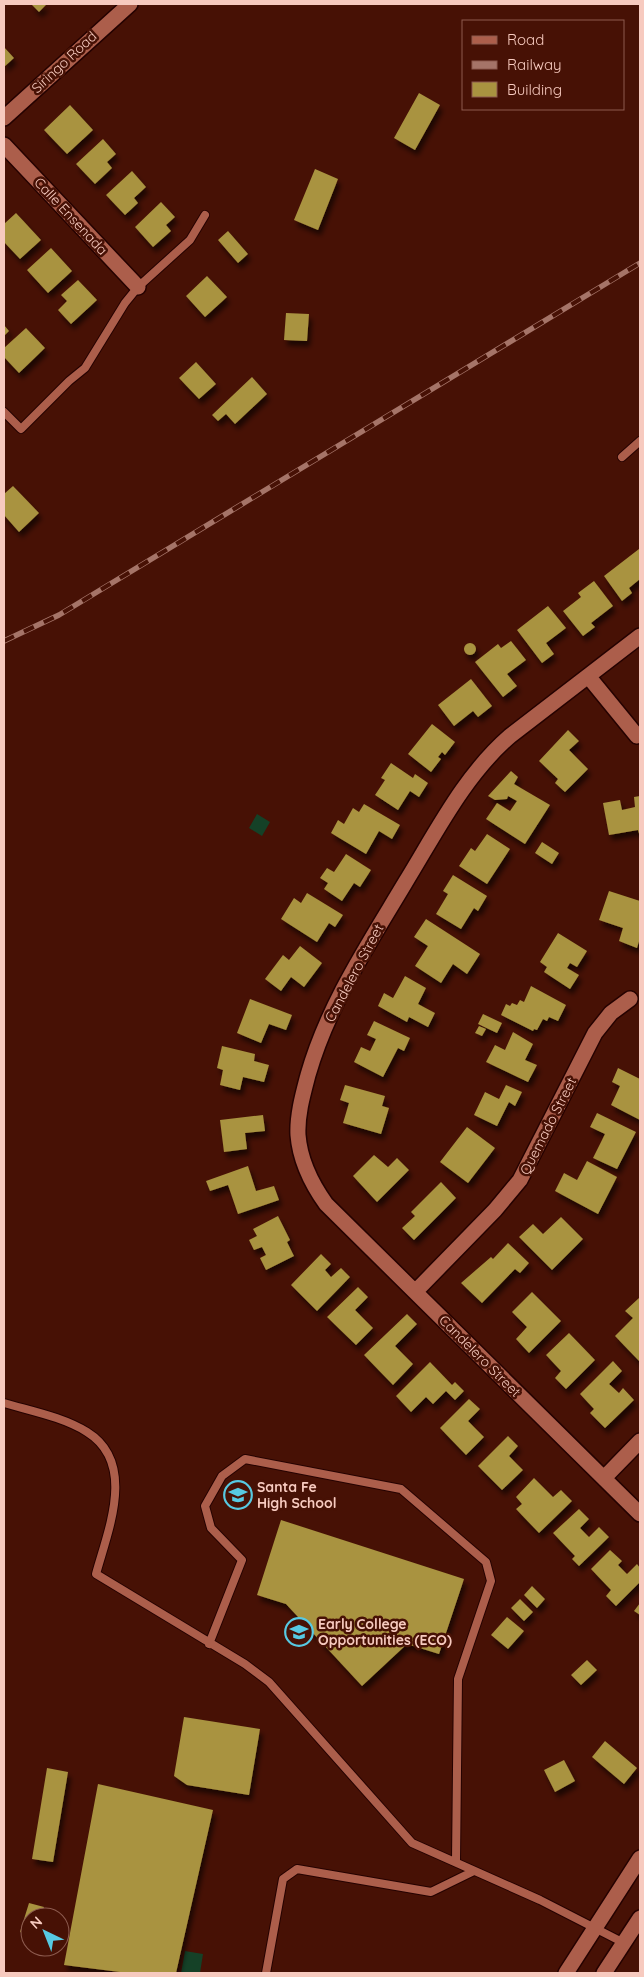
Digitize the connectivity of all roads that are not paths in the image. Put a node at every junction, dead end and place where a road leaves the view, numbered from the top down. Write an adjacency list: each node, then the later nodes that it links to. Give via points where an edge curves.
1 (125, 4): 2 (street, Siringo Road)
2 (4, 118)
3 (4, 146): 5 (street, Calle Ensenada)
4 (205, 215): 5 (lane, via 190,240)
5 (138, 288): 6 (lane, via 120,310 85,368 21,429)
6 (4, 412)
7 (640, 440): 8 (lane)
8 (622, 457)
9 (640, 636): 10 (street, Candelero Street)
10 (588, 676): 11 (street); 13 (street, Candelero Street, via 493,751 465,785 348,978 320,1039 303,1092 298,1134 300,1152 315,1188 326,1204)
11 (637, 736)
12 (630, 999): 13 (street, Quemado Street, via 611,1013 595,1033 520,1180)
13 (415, 1292): 16 (street, Candelero Street)
14 (4, 1403): 18 (lane, via 73,1425 99,1443 107,1454 117,1484 115,1506 96,1574)
15 (640, 1441): 16 (street)
16 (604, 1478): 17 (street, Candelero Street)
17 (640, 1514)
18 (209, 1644): 20 (lane, via 269,1682 412,1843); 20 (lane, via 242,1560 211,1528 205,1506 222,1476 245,1459 401,1489 486,1562 491,1581 458,1679)
19 (640, 1858): 23 (street)
20 (456, 1861): 21 (lane)
21 (474, 1871): 23 (lane); 25 (lane, via 431,1892 297,1868 283,1879)
22 (640, 1918): 24 (street)
23 (595, 1928): 24 (lane); 26 (street)
24 (624, 1943): 27 (street)
25 (266, 1973)
26 (566, 1973)
27 (604, 1973)

